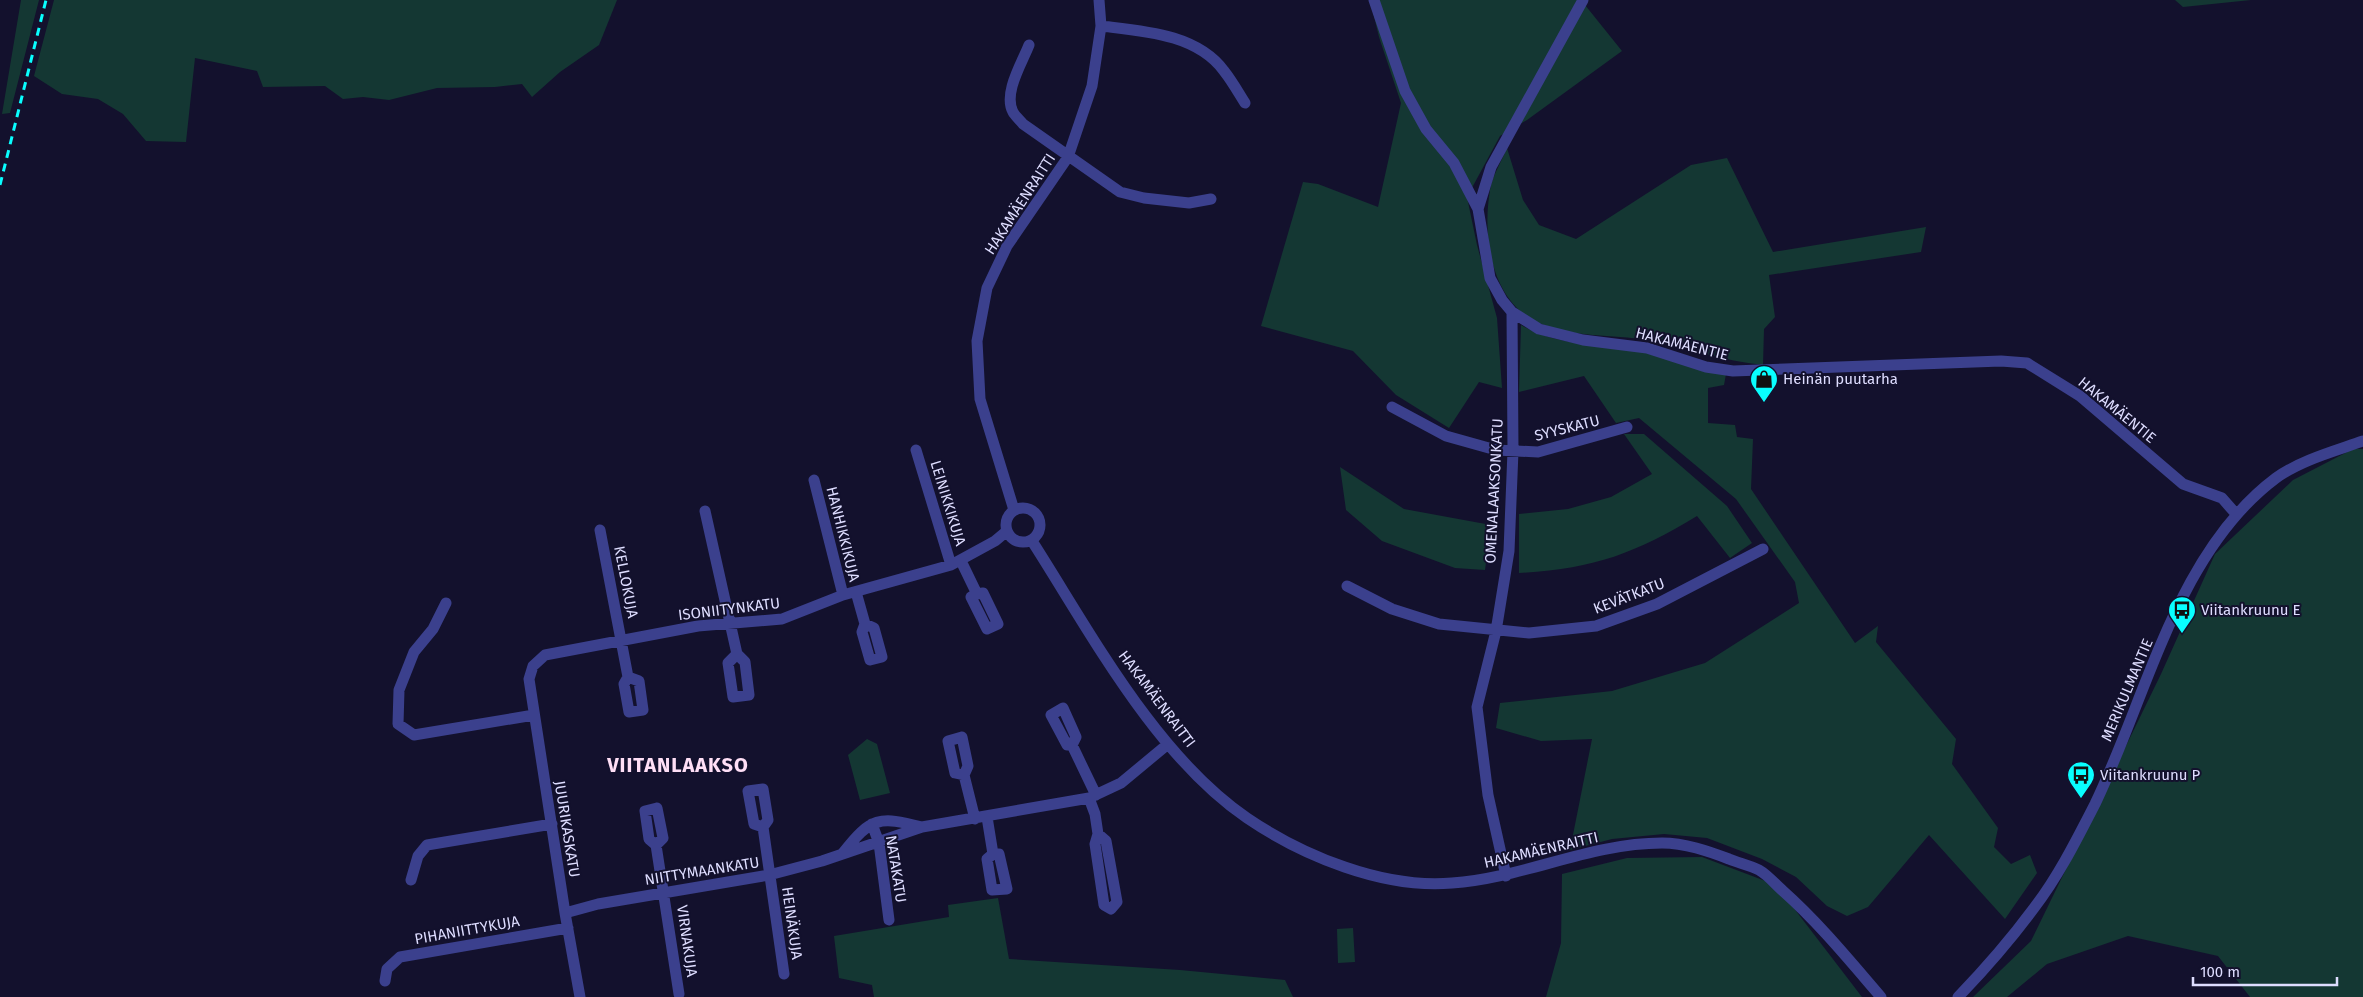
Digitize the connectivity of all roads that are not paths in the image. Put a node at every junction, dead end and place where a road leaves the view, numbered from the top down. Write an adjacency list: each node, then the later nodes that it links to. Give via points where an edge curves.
1 (1099, 0): 4 (street, HAKAMÄENRAITTI)
2 (1374, 0): 9 (street, via 1405,91 1426,129 1454,163)
3 (1583, 0): 9 (street, HAKAMÄENTIE, via 1491,167)
4 (1101, 26): 6 (street, via 1177,39 1209,55 1224,70); 7 (street, HAKAMÄENRAITTI, via 1092,86)
5 (1029, 45): 7 (street, via 1012,86 1013,112 1023,124)
6 (1245, 103)
7 (1068, 156): 8 (street, via 1120,192 1188,203); 17 (street, HAKAMÄENRAITTI, via 1007,246 987,288 978,341 980,399)
8 (1211, 199)
9 (1478, 209): 10 (street, HAKAMÄENTIE, via 1490,278)
10 (1512, 312): 15 (street, OMENALAAKSONKATU); 19 (street, HAKAMÄENTIE, via 1539,330 1583,340 1647,348 1706,367 1733,371 1991,361 2027,363 2080,396 2183,484 2222,498)
11 (1392, 408): 15 (street, SYYSKATU, via 1446,436 1496,450)
12 (1627, 427): 15 (street, SYYSKATU, via 1538,452)
13 (2363, 442): 19 (street, MERIKULMANTIE, via 2319,457 2277,477)
14 (916, 450): 24 (street, LEINIKKIKUJA)
15 (1513, 451): 32 (street, OMENALAAKSONKATU, via 1509,550)
16 (814, 480): 28 (street, HANHIKKIKUJA)
17 (1014, 510): 21 (street, via 1007,519); 22 (street, via 1030,509 1039,516 1039,532)
18 (705, 511): 31 (street)
19 (2236, 514): 66 (street, MERIKULMANTIE, via 2208,552 2184,594 2095,803 2059,869 2035,907)
20 (600, 530): 33 (street, KELLOKUJA)
21 (1007, 531): 22 (street, via 1015,540); 24 (street, ISONIITYNKATU)
22 (1032, 540): 38 (street, HAKAMÄENRAITTI, via 1127,688)
23 (1763, 549): 32 (street, KEVÄTKATU, via 1657,604 1596,626 1529,633)
24 (956, 563): 26 (street, ISONIITYNKATU); 27 (street, LEINIKKIKUJA)
25 (1347, 586): 32 (street, KEVÄTKATU, via 1392,609 1439,624)
26 (856, 592): 28 (street, ISONIITYNKATU); 30 (street)
27 (977, 594)
28 (843, 595): 31 (street, ISONIITYNKATU, via 782,619)
29 (446, 603): 37 (street, via 433,629 414,652 399,690 398,724 414,736)
30 (865, 624)
31 (731, 625): 33 (street, ISONIITYNKATU, via 698,626); 34 (street)
32 (1496, 631): 55 (street, OMENALAAKSONKATU, via 1477,708 1488,796)
33 (622, 640): 35 (street, ISONIITYNKATU, via 545,655); 36 (street, KELLOKUJA)
34 (737, 654)
35 (533, 666): 37 (street, JUURIKASKATU, via 529,678)
36 (628, 677)
37 (534, 715): 43 (street, JUURIKASKATU)
38 (1168, 744): 41 (street, NIITTYMAANKATU, via 1121,782); 55 (street, HAKAMÄENRAITTI, via 1223,800 1275,836 1311,854 1355,870 1420,883 1451,884)
39 (1072, 745): 41 (street)
40 (964, 775): 42 (street)
41 (1092, 796): 42 (street, NIITTYMAANKATU); 47 (street)
42 (981, 818): 46 (street, NIITTYMAANKATU); 51 (street)
43 (552, 824): 56 (street, via 427,846 418,856); 58 (street, JUURIKASKATU)
44 (872, 824): 46 (street, NIITTYMAANKATU, via 884,819); 48 (street, NATAKATU); 50 (street, via 855,837)
45 (764, 827): 54 (street, HEINÄKUJA)
46 (922, 827): 48 (street, NIITTYMAANKATU)
47 (1098, 834): 52 (street, via 1106,841); 53 (street, via 1095,844)
48 (879, 842): 50 (street, NIITTYMAANKATU); 59 (street, NATAKATU)
49 (656, 845): 57 (street, VIRNAKUJA)
50 (843, 853): 54 (street, NIITTYMAANKATU)
51 (993, 854)
52 (1112, 873): 53 (street); 53 (street, via 1117,902 1111,909 1104,905)
53 (1099, 874)
54 (769, 876): 57 (street, NIITTYMAANKATU); 61 (street, HEINÄKUJA)
55 (1506, 876): 65 (street, HAKAMÄENRAITTI, via 1618,847 1663,843 1704,849 1759,871 1806,911)
56 (411, 880)
57 (665, 892): 58 (street, NIITTYMAANKATU); 63 (street, VIRNAKUJA)
58 (565, 912): 60 (street, JUURIKASKATU)
59 (889, 920)
60 (568, 928): 62 (street, PIHANIITTYKUJA, via 400,957 387,969); 64 (street, JUURIKASKATU)
61 (784, 974)
62 (385, 981)
63 (680, 994)
64 (580, 997)
65 (1881, 997)
66 (1958, 997)

